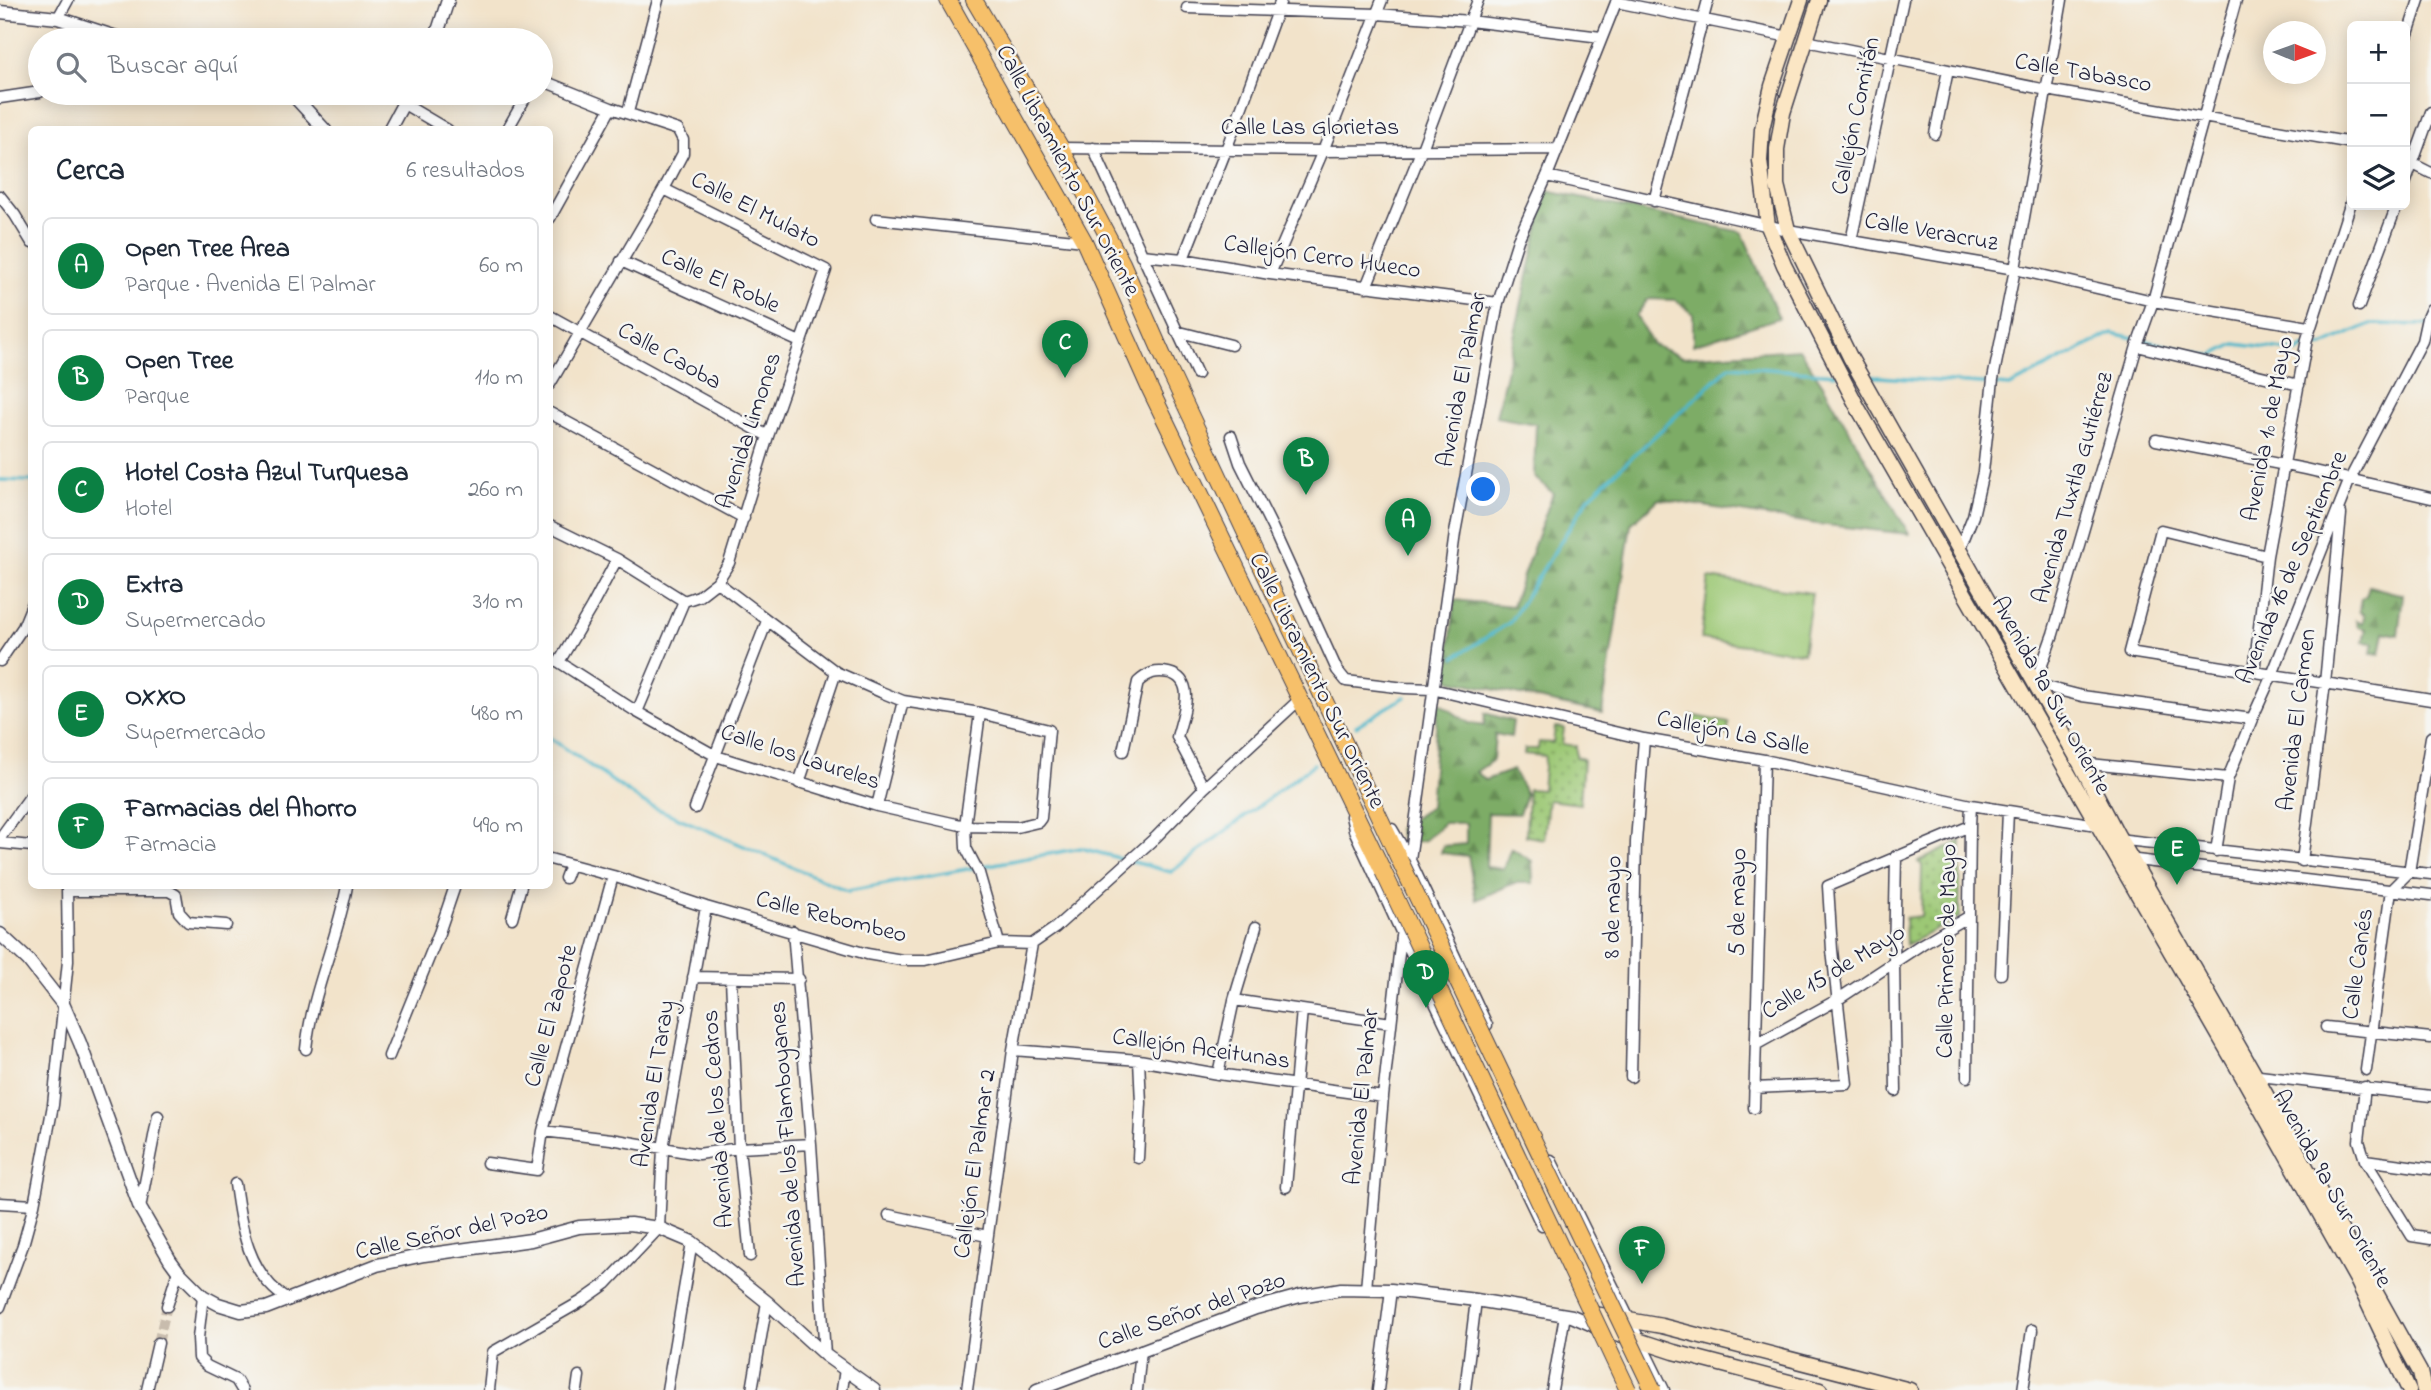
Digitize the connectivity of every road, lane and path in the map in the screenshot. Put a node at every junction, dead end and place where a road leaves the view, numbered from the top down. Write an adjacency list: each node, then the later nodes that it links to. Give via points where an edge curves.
1 (68, 0): 21 (street)
2 (448, 0): 25 (street)
3 (658, 0): 41 (street)
4 (948, 0): 70 (main road, Calle Libramiento Sur Oriente)
5 (974, 0): 50 (main road, Calle Libramiento Sur Oriente)
6 (1281, 0): 19 (street)
7 (1382, 0): 20 (street)
8 (1478, 0): 23 (street)
9 (1708, 0): 22 (street)
10 (1801, 0): 28 (main road, Avenida 9a Sur Oriente)
11 (1819, 0): 29 (main road, Avenida 9a Sur Oriente)
12 (1903, 0): 30 (street, Callejón Comitán)
13 (2062, 0): 33 (street)
14 (2236, 0): 43 (street)
15 (2419, 0): 26 (street)
16 (1616, 1): 22 (street); 27 (street, Avenida El Palmar)
17 (1187, 8): 19 (street)
18 (0, 12): 21 (street)
19 (1276, 12): 20 (street); 54 (street)
20 (1377, 14): 23 (street); 55 (street)
21 (58, 18): 24 (street)
22 (1703, 19): 28 (street); 62 (street)
23 (1470, 21): 27 (street); 52 (street)
24 (88, 28)
25 (439, 28)
26 (2410, 28)
27 (1601, 37): 53 (street, Avenida El Palmar)
28 (1788, 37): 67 (main road, Avenida 9a Sur Oriente, via 1762,130 1760,161)
29 (1806, 41): 30 (street, Calle Tabasco); 68 (main road, Avenida 9a Sur Oriente, via 1783,113 1777,149 1777,185)
30 (1891, 59): 31 (street, Calle Tabasco); 71 (street, Callejón Comitán)
31 (1948, 70): 33 (street, Calle Tabasco); 48 (street)
32 (553, 85): 40 (street)
33 (2047, 90): 43 (street, Calle Tabasco); 76 (street)
34 (28, 94): 35 (street)
35 (0, 98)
36 (302, 105): 44 (street)
37 (404, 105): 45 (street)
38 (415, 105): 46 (street)
39 (521, 105): 47 (street)
40 (611, 108): 41 (street); 65 (street)
41 (628, 112): 60 (street, via 678,130 683,140 683,153)
42 (2431, 112): 56 (street)
43 (2205, 117): 49 (street, Calle Tabasco); 79 (street)
44 (321, 126)
45 (391, 126)
46 (443, 126)
47 (509, 126)
48 (1935, 134)
49 (2347, 142)
50 (1061, 148): 51 (street, Calle Las Glorietas); 150 (main road, Calle Libramiento Sur Oriente, via 1122,263 1379,817)
51 (1093, 148): 54 (street, Calle Las Glorietas); 72 (street)
52 (1422, 149): 53 (street, Calle Las Glorietas); 55 (street, Calle Las Glorietas); 78 (street)
53 (1558, 149): 59 (street, Avenida El Palmar)
54 (1226, 150): 55 (street, Calle Las Glorietas); 73 (street)
55 (1323, 152): 77 (street)
56 (2410, 160)
57 (2410, 162): 58 (street)
58 (2431, 173)
59 (1547, 176): 62 (street, Calle Veracruz); 80 (street, Avenida El Palmar, via 1518,240)
60 (664, 189): 74 (street); 75 (street, Calle El Mulato)
61 (0, 196): 69 (street)
62 (1654, 201): 67 (street, Calle Veracruz)
63 (2348, 210): 86 (street, Avenida 1º de Mayo)
64 (2395, 210): 81 (street)
65 (553, 213)
66 (876, 219): 70 (street)
67 (1768, 226): 68 (street, Calle Veracruz); 109 (main road, Avenida 9a Sur Oriente, via 1858,408)
68 (1787, 230): 71 (street, Calle Veracruz); 103 (main road, Avenida 9a Sur Oriente, via 1850,357)
69 (28, 236)
70 (1084, 241): 118 (main road, Calle Libramiento Sur Oriente)
71 (1852, 241): 76 (street, Calle Veracruz)
72 (1141, 256): 73 (street, Callejón Cerro Hueco); 85 (street)
73 (1183, 259): 77 (street, Callejón Cerro Hueco)
74 (621, 261): 84 (street); 87 (street, Calle El Roble)
75 (826, 270): 87 (street, Avenida Limones)
76 (2015, 270): 79 (street, Calle Veracruz); 103 (street, via 1993,379 1983,472)
77 (1270, 274): 78 (street, Callejón Cerro Hueco)
78 (1366, 287): 80 (street, Callejón Cerro Hueco)
79 (2153, 300): 86 (street, Calle Veracruz); 88 (street, Avenida Tuxtla Gutiérrez)
80 (1498, 303): 116 (street, Avenida El Palmar, via 1455,533)
81 (2359, 306)
82 (2429, 313): 98 (street, Avenida 16 de Septiembre, via 2422,341)
83 (553, 318): 84 (street, Calle Caoba)
84 (579, 331): 91 (street); 94 (street, Calle Caoba)
85 (1176, 331): 89 (street); 90 (street)
86 (2308, 333): 92 (street, Avenida 1º de Mayo)
87 (800, 342): 94 (street, Avenida Limones)
88 (2138, 344): 92 (street); 117 (street, Avenida Tuxtla Gutiérrez)
89 (1231, 345)
90 (1197, 374)
91 (553, 379)
92 (2298, 384): 97 (street, Avenida 1º de Mayo)
93 (553, 415): 101 (street)
94 (768, 436): 101 (street, Avenida Limones)
95 (1231, 436): 116 (street, Callejón La Salle, via 1337,670 1346,681 1418,689)
96 (2157, 440): 97 (street)
97 (2283, 466): 98 (street); 104 (street, Avenida 1º de Mayo)
98 (2350, 479): 99 (street); 100 (street, Avenida 16 de Septiembre)
99 (2431, 498)
100 (2343, 500): 114 (street, Avenida 16 de Septiembre); 115 (street, Avenida El Carmen)
101 (744, 518): 106 (street, Avenida Limones, via 729,563)
102 (553, 527): 105 (street)
103 (1959, 551): 109 (main road, Avenida 9a Sur Oriente)
104 (2267, 556): 113 (street, Avenida 1º de Mayo); 113 (street, via 2161,530 2129,652)
105 (617, 559): 107 (street); 121 (street, Calle los Laureles, via 559,662)
106 (717, 582): 107 (street, Avenida Limones); 110 (street)
107 (684, 601): 121 (street)
108 (28, 615): 111 (street)
109 (1990, 620): 117 (main road, Avenida 9a Sur Oriente); 141 (main road, Avenida 9a Sur Oriente)
110 (767, 621): 112 (street); 127 (street)
111 (0, 661)
112 (836, 672): 120 (street); 131 (street)
113 (2254, 672): 114 (street)
114 (2272, 676): 115 (street); 123 (street, Avenida 16 de Septiembre)
115 (2325, 683): 119 (street); 151 (street, Avenida El Carmen)
116 (1433, 684): 125 (street, Callejón La Salle); 150 (street, Avenida El Palmar)
117 (2035, 684): 123 (street, via 2082,696); 129 (main road, Avenida 9a Sur Oriente)
118 (1299, 700): 132 (street); 134 (main road, Calle Libramiento Sur Oriente)
119 (2431, 700)
120 (903, 701): 122 (street); 136 (street)
121 (637, 712): 127 (street, Calle los Laureles)
122 (980, 713): 139 (street); 139 (street, Calle los Laureles, via 1049,730 1041,810 1038,822 1017,827)
123 (2252, 719): 130 (street, Avenida 16 de Septiembre)
124 (2431, 737): 153 (street)
125 (1644, 739): 128 (street, Callejón La Salle); 198 (street, 8 de mayo, via 1636,842)
126 (1123, 751): 132 (street, via 1138,682 1159,671 1179,677 1186,684 1186,696 1177,737)
127 (716, 756): 131 (street, Calle los Laureles); 137 (street)
128 (1764, 760): 135 (street, Callejón La Salle); 190 (street, 5 de mayo)
129 (2080, 763): 130 (street); 141 (main road, Avenida 9a Sur Oriente)
130 (2228, 778): 145 (street, Avenida 16 de Septiembre)
131 (799, 783): 136 (street, Calle los Laureles)
132 (1204, 788): 175 (street, via 1179,816)
133 (28, 800): 143 (street)
134 (1349, 803): 173 (street, via 1354,830); 262 (main road, Calle Libramiento Sur Oriente, bridge)
135 (1971, 805): 138 (street, Callejón La Salle); 140 (street, Calle Primero de Mayo)
136 (877, 806): 139 (street, Calle los Laureles)
137 (695, 808)
138 (2008, 811): 141 (street, Callejón La Salle); 177 (street)
139 (965, 826): 174 (street, via 966,848 979,873)
140 (1970, 826): 146 (street); 167 (street, Calle Primero de Mayo)
141 (2104, 830): 142 (main road, Avenida 9a Sur Oriente); 147 (main road, Avenida 9a Sur Oriente)
142 (2121, 839): 145 (street); 149 (main road, Avenida 9a Sur Oriente)
143 (0, 840): 144 (street)
144 (28, 845)
145 (2216, 851): 151 (street)
146 (1896, 856): 176 (street); 182 (street, via 1828,886)
147 (2115, 858): 149 (street); 188 (main road, Avenida 9a Sur Oriente)
148 (553, 860): 152 (street, Calle Rebombeo)
149 (2133, 860): 163 (street); 188 (main road, Avenida 9a Sur Oriente)
150 (1405, 861): 157 (street, Avenida El Palmar); 237 (street); 263 (main road, Calle Libramiento Sur Oriente, bridge)
151 (2302, 861): 153 (street)
152 (570, 865): 155 (street, Calle Rebombeo); 156 (street)
153 (2409, 872): 154 (street); 163 (street, Calle Canés)
154 (2431, 874)
155 (613, 876): 165 (street, Calle Rebombeo); 208 (street, Calle El Zapote)
156 (565, 878)
157 (1407, 879)
158 (67, 889): 183 (street)
159 (101, 889): 169 (street, via 169,891 176,895 179,912 188,922)
160 (346, 889): 191 (street, via 309,1019)
161 (454, 889): 193 (street)
162 (520, 889): 168 (street)
163 (2390, 890): 164 (street); 187 (street, Calle Canés)
164 (2431, 895)
165 (706, 907): 171 (street, Calle Rebombeo); 178 (street, Avenida El Taray)
166 (1407, 910): 173 (street, Avenida El Palmar)
167 (1968, 917): 176 (street, Calle 15 de Mayo); 199 (street, Calle Primero de Mayo)
168 (512, 918)
169 (226, 925)
170 (1256, 927): 181 (street)
171 (793, 930): 174 (street, Calle Rebombeo, via 867,954 902,960 926,960); 180 (street, Avenida de los Flamboyanes)
172 (0, 934): 183 (street, Calle Señor del Pozo, via 28,960)
173 (1402, 934): 185 (street, Avenida El Palmar); 236 (street)
174 (999, 943): 175 (street, Calle Rebombeo)
175 (1032, 944): 192 (street, Callejón El Palmar 2)
176 (1894, 962): 182 (street, Calle 15 de Mayo); 203 (street)
177 (2001, 974)
178 (692, 977): 179 (street); 210 (street, Avenida El Taray)
179 (732, 979): 180 (street); 211 (street, Avenida de los Cedros)
180 (799, 979): 209 (street, Avenida de los Flamboyanes)
181 (1234, 1000): 184 (street); 196 (street)
182 (1837, 1000): 190 (street, Calle 15 de Mayo); 202 (street, via 1847,1084)
183 (64, 1006): 219 (street, via 53,1105); 220 (street, Calle Señor del Pozo)
184 (1302, 1010): 185 (street); 200 (street)
185 (1391, 1023): 205 (street, Avenida El Palmar)
186 (2326, 1027): 187 (street)
187 (2371, 1030): 189 (street); 195 (street, Calle Canés)
188 (2224, 1033): 197 (main road, Avenida 9a Sur Oriente)
189 (2431, 1038)
190 (1757, 1044): 202 (street, 5 de mayo)
191 (306, 1049)
192 (1013, 1050): 194 (street, Callejón Aceitunas); 223 (street, Callejón El Palmar 2)
193 (389, 1056)
194 (1139, 1060): 196 (street, Callejón Aceitunas); 212 (street)
195 (2366, 1070)
196 (1218, 1074): 200 (street, Callejón Aceitunas)
197 (2248, 1074): 201 (street); 244 (main road, Avenida 9a Sur Oriente); 268 (main road, Avenida 9a Sur Oriente, via 2357,1280)
198 (1631, 1077)
199 (1967, 1077)
200 (1296, 1085): 205 (street, Callejón Aceitunas); 217 (street)
201 (2365, 1087): 204 (street); 213 (street, via 2359,1142)
202 (1754, 1088): 206 (street, 5 de mayo)
203 (1896, 1091)
204 (2431, 1096)
205 (1383, 1097): 228 (street, Avenida El Palmar)
206 (1754, 1108)
207 (158, 1116): 220 (street)
208 (542, 1131): 210 (street); 214 (street, Calle El Zapote, via 537,1170)
209 (811, 1144): 211 (street); 242 (street, Avenida de los Flamboyanes)
210 (663, 1148): 211 (street, via 698,1154); 222 (street, Avenida El Taray)
211 (739, 1148): 226 (street, Avenida de los Cedros)
212 (1138, 1158)
213 (2365, 1160): 215 (street); 224 (street, via 2412,1236)
214 (487, 1163)
215 (2431, 1169)
216 (236, 1184): 231 (street, via 241,1229 253,1258 269,1285)
217 (1286, 1187)
218 (0, 1203): 219 (street)
219 (34, 1205): 235 (street)
220 (140, 1208): 227 (street, Calle Señor del Pozo)
221 (889, 1215): 223 (street)
222 (659, 1228): 225 (street, Calle Señor del Pozo); 231 (street, Calle Señor del Pozo, via 630,1224 579,1227 531,1240 424,1255 377,1265); 249 (street, via 606,1284 493,1352)
223 (987, 1236): 255 (street, Callejón El Palmar 2)
224 (2431, 1239)
225 (692, 1242): 233 (street, Calle Señor del Pozo); 251 (street)
226 (750, 1256)
227 (178, 1271): 230 (street, Calle Señor del Pozo); 234 (street)
228 (1366, 1289): 229 (street, Calle Señor del Pozo); 241 (street, Calle Señor del Pozo, via 1300,1296)
229 (1391, 1290): 232 (street, Calle Señor del Pozo); 258 (street)
230 (203, 1296): 231 (street, Calle Señor del Pozo, via 231,1309 251,1311); 248 (street, via 199,1358 236,1380)
231 (289, 1300)
232 (1476, 1300): 236 (street, Calle Señor del Pozo); 259 (street)
233 (767, 1302): 242 (street, Calle Señor del Pozo); 252 (street)
234 (167, 1306)
235 (0, 1307)
236 (1583, 1318): 237 (main road); 239 (main road); 260 (street); 261 (street)
237 (1631, 1320): 239 (street); 266 (main road)
238 (2032, 1330): 267 (street)
239 (1641, 1341): 264 (street); 265 (main road)
240 (158, 1343): 247 (street)
241 (1142, 1350): 256 (street, Calle Señor del Pozo); 257 (street)
242 (825, 1355): 243 (street, Calle Señor del Pozo)
243 (845, 1369): 253 (street); 254 (street, Calle Señor del Pozo)
244 (2420, 1372): 246 (main road); 269 (main road, Avenida 9a Sur Oriente)
245 (579, 1376): 250 (street)
246 (2431, 1389)
247 (147, 1390)
248 (242, 1390)
249 (489, 1390)
250 (576, 1390)
251 (667, 1390)
252 (752, 1390)
253 (842, 1390)
254 (874, 1390)
255 (967, 1390)
256 (1037, 1390)
257 (1137, 1390)
258 (1378, 1390)
259 (1465, 1390)
260 (1552, 1390)
261 (1621, 1390)
262 (1628, 1390)
263 (1653, 1390)
264 (1664, 1390)
265 (1820, 1390)
266 (1910, 1390)
267 (2023, 1390)
268 (2409, 1390)
269 (2424, 1390)

